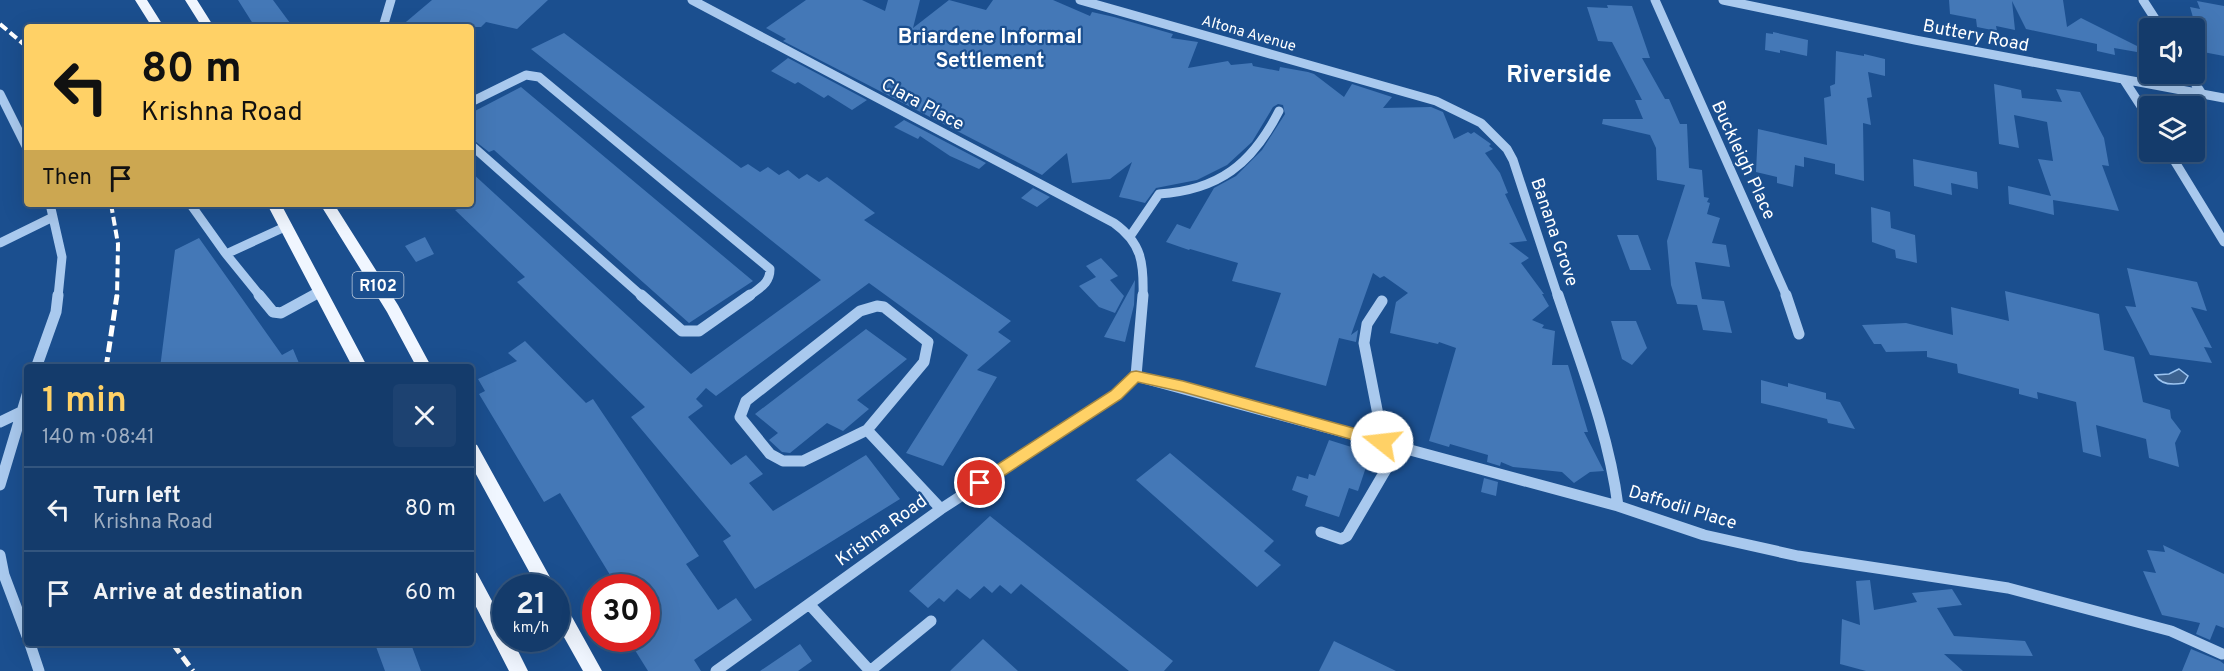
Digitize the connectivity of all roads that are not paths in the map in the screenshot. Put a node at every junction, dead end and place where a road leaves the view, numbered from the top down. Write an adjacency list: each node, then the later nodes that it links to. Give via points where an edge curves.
1 (141, 0): 11 (main road)
2 (190, 0): 12 (main road)
3 (392, 0): 13 (street)
4 (692, 0): 34 (street, Clara Place, via 1104,218)
5 (1080, 0): 14 (street, Altona Avenue)
6 (1655, 0): 40 (street, Buckleigh Place, via 1787,297)
7 (1723, 0): 9 (street, Buttery Road)
8 (2143, 0): 10 (street)
9 (1740, 2): 15 (street, Buttery Road)
10 (2155, 18)
11 (156, 24)
12 (206, 24)
13 (385, 24)
14 (1341, 74): 52 (street, Banana Grove, via 1453,107 1491,131 1508,148 1593,400)
15 (2124, 80): 18 (street, Buttery Road); 21 (street)
16 (2196, 84): 18 (street)
17 (0, 94): 23 (street)
18 (2202, 94): 19 (street, Buttery Road)
19 (2224, 98)
20 (474, 101): 24 (street, via 526,75 539,77 770,269 770,278 699,331 681,331)
21 (2139, 103)
22 (1279, 111): 34 (street, via 1263,142 1240,165 1199,190 1159,195)
23 (24, 142)
24 (474, 148)
25 (2175, 162): 31 (street)
26 (51, 207): 30 (street)
27 (192, 207): 37 (street)
28 (276, 207): 33 (main road, R102)
29 (329, 207): 43 (main road, R102)
30 (53, 217): 36 (street); 41 (street, via 61,268 56,312)
31 (2212, 220): 32 (street); 35 (street)
32 (2224, 223)
33 (287, 226): 37 (street); 38 (main road, R102)
34 (1133, 238): 44 (street, via 1143,275)
35 (2224, 242)
36 (0, 243)
37 (226, 254): 38 (street, via 273,312 281,312)
38 (321, 291): 42 (main road, R102)
39 (1382, 301): 49 (street, via 1373,312 1362,341 1374,386)
40 (1799, 334)
41 (37, 364)
42 (359, 364)
43 (423, 364)
44 (1136, 376): 49 (street, Daffodil Place); 53 (street, Krishna Road, via 1116,395)
45 (24, 404): 46 (street)
46 (21, 412): 47 (street); 51 (street)
47 (0, 422)
48 (867, 430): 48 (street, via 924,363 928,350 928,342 877,306 860,311 752,394 740,417 770,454 783,461 803,461); 53 (street)
49 (1382, 442): 52 (street, Daffodil Place); 54 (street, via 1388,466 1347,536 1341,539)
50 (474, 455): 56 (main road)
51 (0, 485)
52 (1618, 506): 63 (street, Daffodil Place, via 1694,532 1798,556 2008,588 2063,601 2171,631)
53 (941, 509): 58 (street, Krishna Road)
54 (1321, 532)
55 (0, 555): 60 (street)
56 (539, 574)
57 (474, 585): 65 (main road)
58 (809, 604): 67 (street, Krishna Road); 68 (street)
59 (931, 621): 68 (street)
60 (24, 628)
61 (570, 630): 66 (main road)
62 (31, 646): 64 (street)
63 (2222, 654)
64 (39, 671)
65 (519, 671)
66 (593, 671)
67 (716, 671)
68 (870, 671)

